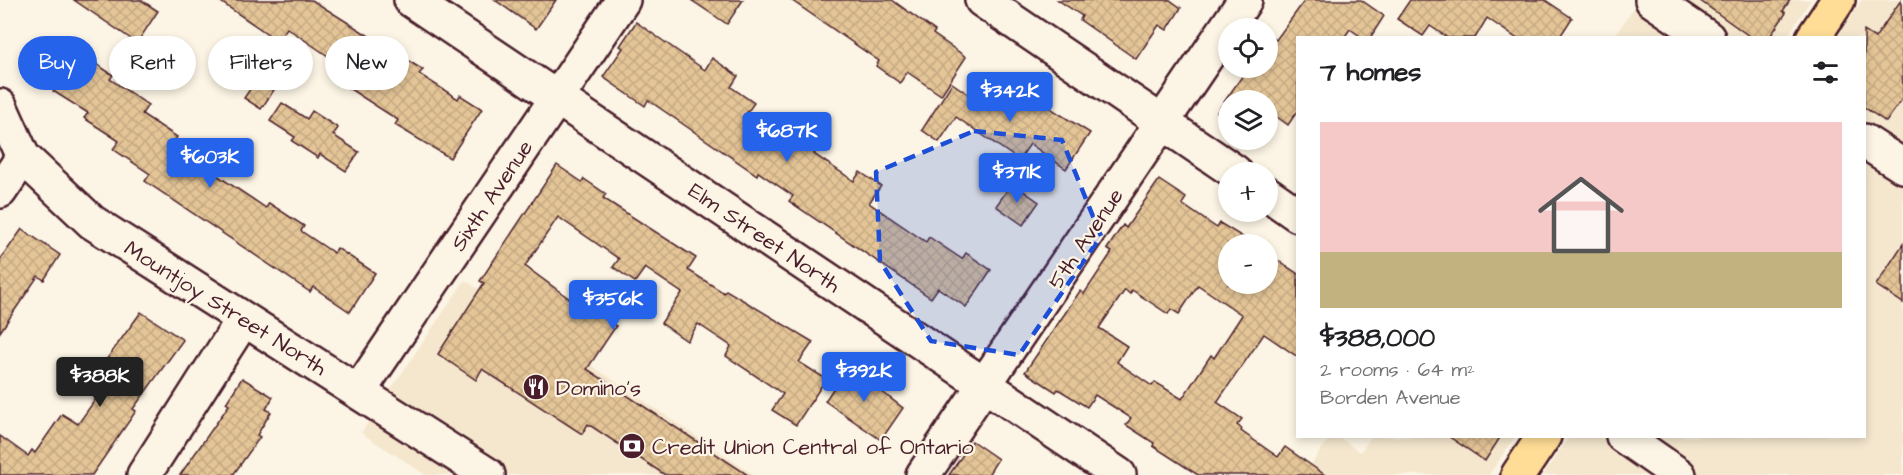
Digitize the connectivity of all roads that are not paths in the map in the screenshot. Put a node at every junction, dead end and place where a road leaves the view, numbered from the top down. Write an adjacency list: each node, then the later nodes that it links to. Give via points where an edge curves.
1 (411, 0): 9 (street, Elm Street North)
2 (623, 0): 9 (street, Sixth Avenue)
3 (982, 0): 11 (street)
4 (1245, 0): 11 (street, 5th Avenue)
5 (1652, 0): 7 (street)
6 (1838, 0): 8 (main road)
7 (1705, 36)
8 (1814, 36)
9 (557, 98): 20 (street, Elm Street North); 21 (street, Sixth Avenue)
10 (0, 105): 13 (street, Mountjoy Street North)
11 (1162, 123): 14 (street); 20 (street, 5th Avenue)
12 (1866, 142): 15 (street)
13 (23, 157): 16 (street); 19 (street, Mountjoy Street North, via 92,222)
14 (1220, 162)
15 (1903, 166)
16 (0, 190)
17 (1278, 201): 18 (street)
18 (1296, 214)
19 (243, 320): 21 (street, Mountjoy Street North); 24 (street)
20 (985, 385): 26 (street, 5th Avenue); 27 (street, Elm Street North)
21 (359, 391): 25 (street, Mountjoy Street North)
22 (1543, 438): 28 (main road)
23 (1626, 438): 29 (street)
24 (144, 475)
25 (488, 475)
26 (923, 475)
27 (1119, 475)
28 (1518, 475)
29 (1679, 475)

